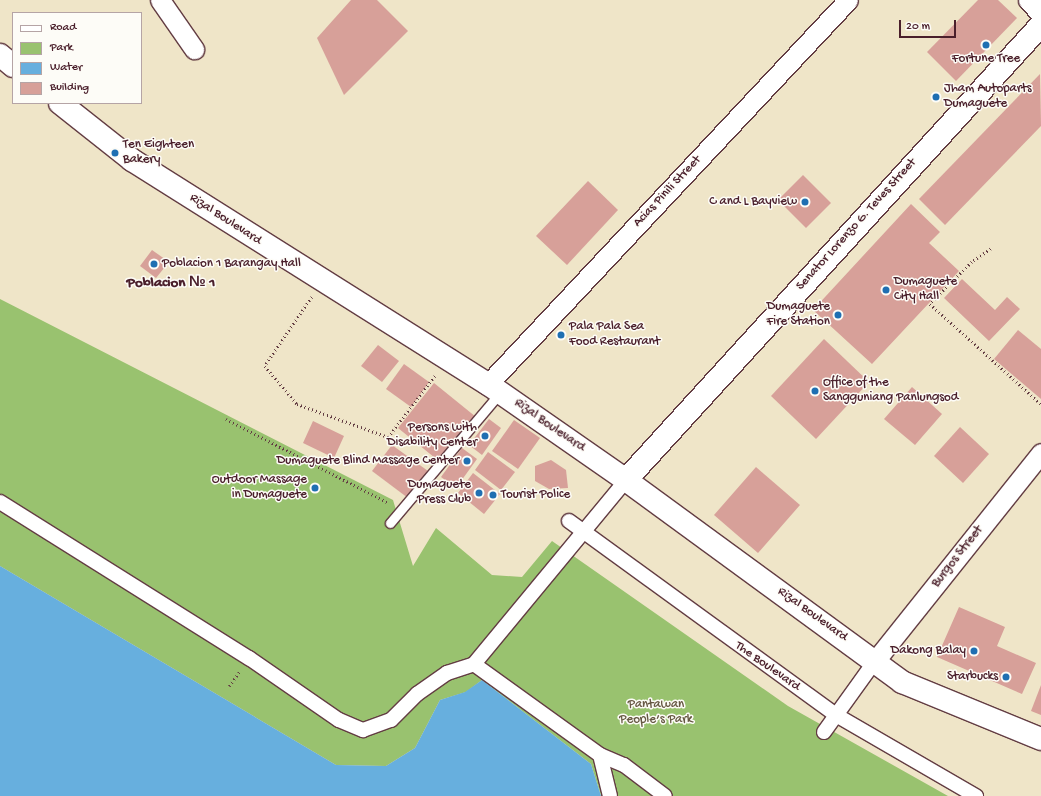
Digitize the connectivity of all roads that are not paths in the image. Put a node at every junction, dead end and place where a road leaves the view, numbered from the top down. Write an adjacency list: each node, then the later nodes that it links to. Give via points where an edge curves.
1 (160, 0): 6 (street)
2 (848, 0): 10 (street, Acias Pinili Street)
3 (1030, 0): 4 (main road)
4 (1041, 12)
5 (1041, 25): 12 (main road, Senator Lorenzo G. Teves Street)
6 (194, 49)
7 (0, 55): 8 (main road)
8 (12, 65)
9 (61, 104): 10 (main road, Rizal Boulevard, via 132,160)
10 (494, 388): 12 (main road, Rizal Boulevard); 15 (lane)
11 (1041, 453): 17 (street, Burgos Street)
12 (626, 480): 16 (street); 17 (main road, Rizal Boulevard)
13 (0, 502): 18 (street, via 249,658 339,720 363,730 391,720 417,694 447,673)
14 (569, 521): 16 (street, The Boulevard)
15 (390, 523)
16 (582, 531): 18 (street); 19 (street, The Boulevard)
17 (875, 661): 19 (street); 21 (main road, Rizal Boulevard, via 902,682)
18 (474, 664): 22 (street)
19 (836, 715): 20 (street); 25 (street, The Boulevard)
20 (824, 732)
21 (1041, 740)
22 (600, 755): 23 (street); 24 (street, via 624,765)
23 (610, 796)
24 (665, 796)
25 (976, 796)

